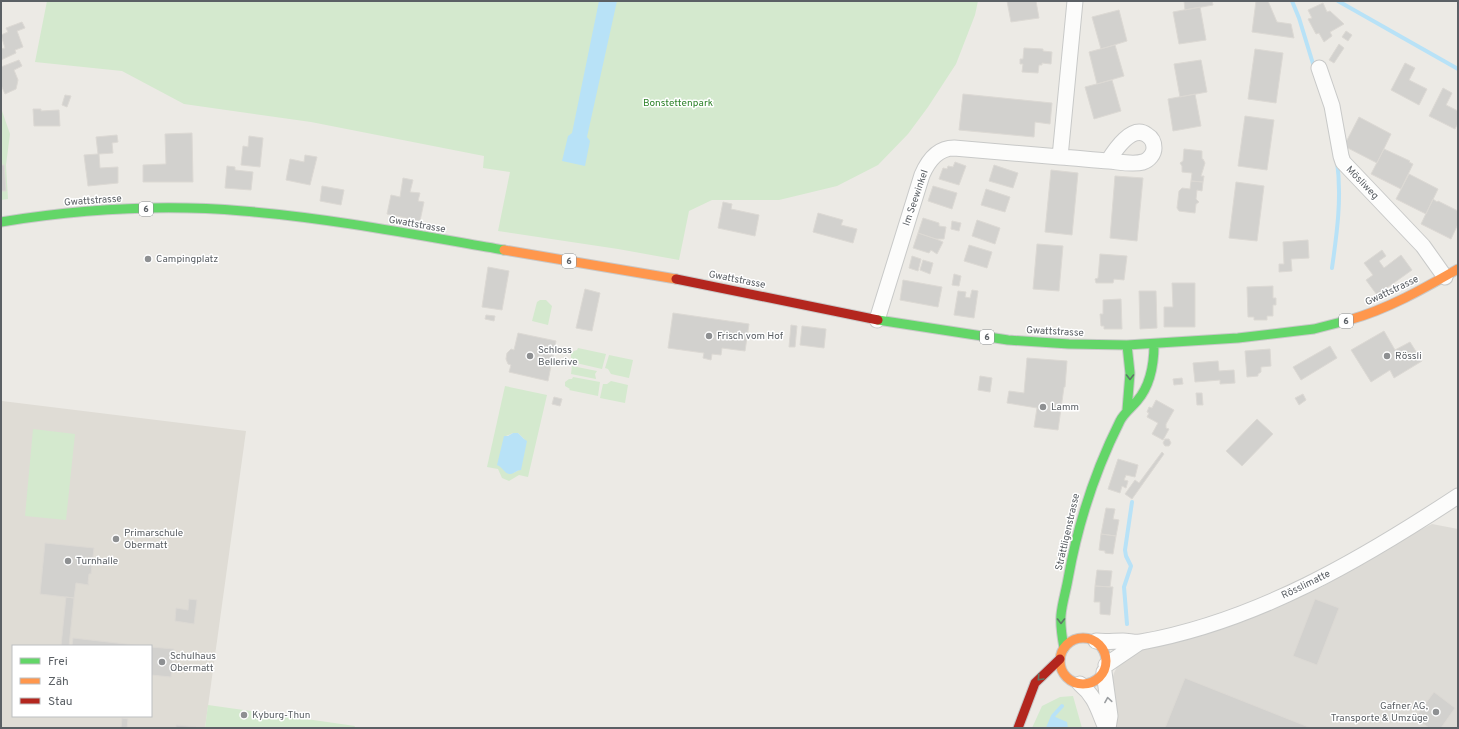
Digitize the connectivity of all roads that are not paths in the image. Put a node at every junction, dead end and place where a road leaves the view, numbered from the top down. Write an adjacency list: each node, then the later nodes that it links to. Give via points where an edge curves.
1 (1075, 1): 3 (street)
2 (1319, 68): 6 (street, Mösliweg, via 1332,106 1343,162)
3 (1060, 157): 4 (street, Im Seewinkel); 7 (street, Im Seewinkel, via 954,148 936,154 922,175)
4 (1108, 161)
5 (1, 222): 7 (main road, Gwattstrasse / 6, via 74,213 138,209 274,213 688,281)
6 (1452, 273): 8 (main road, Gwattstrasse / 6, via 1385,308 1314,329)
7 (877, 320): 9 (main road, Gwattstrasse / 6, via 1008,340 1076,345)
8 (1154, 344): 9 (main road, Gwattstrasse / 6); 10 (main road, Strättligenstrasse, via 1147,386 1138,400)
9 (1127, 345): 10 (main road, Strättligenstrasse, one-way to 10, via 1130,373)
10 (1127, 410): 12 (main road, Strättligenstrasse, via 1096,470 1089,490 1076,540)
11 (1458, 496): 16 (street, Rösslimatte, via 1314,582 1232,617)
12 (1066, 595): 13 (main road, Strättligenstrasse); 17 (main road, Strättligenstrasse, one-way to 17, via 1060,619)
13 (1070, 612)
14 (1077, 628): 15 (main road)
15 (1090, 640): 16 (street, Rösslimatte); 17 (main road, via 1073,640); 19 (main road, via 1104,652)
16 (1140, 642): 19 (street, Rösslimatte)
17 (1064, 648): 18 (main road)
18 (1060, 659): 20 (main road, via 1063,673); 22 (main road, one-way to 22, via 1035,683)
19 (1105, 668): 20 (main road, via 1096,681 1086,684); 24 (street, one-way to 19, via 1110,716)
20 (1071, 683): 24 (street, via 1087,690 1096,702)
21 (1042, 692): 22 (main road)
22 (1027, 702): 23 (main road)
23 (1018, 728)
24 (1107, 728)

